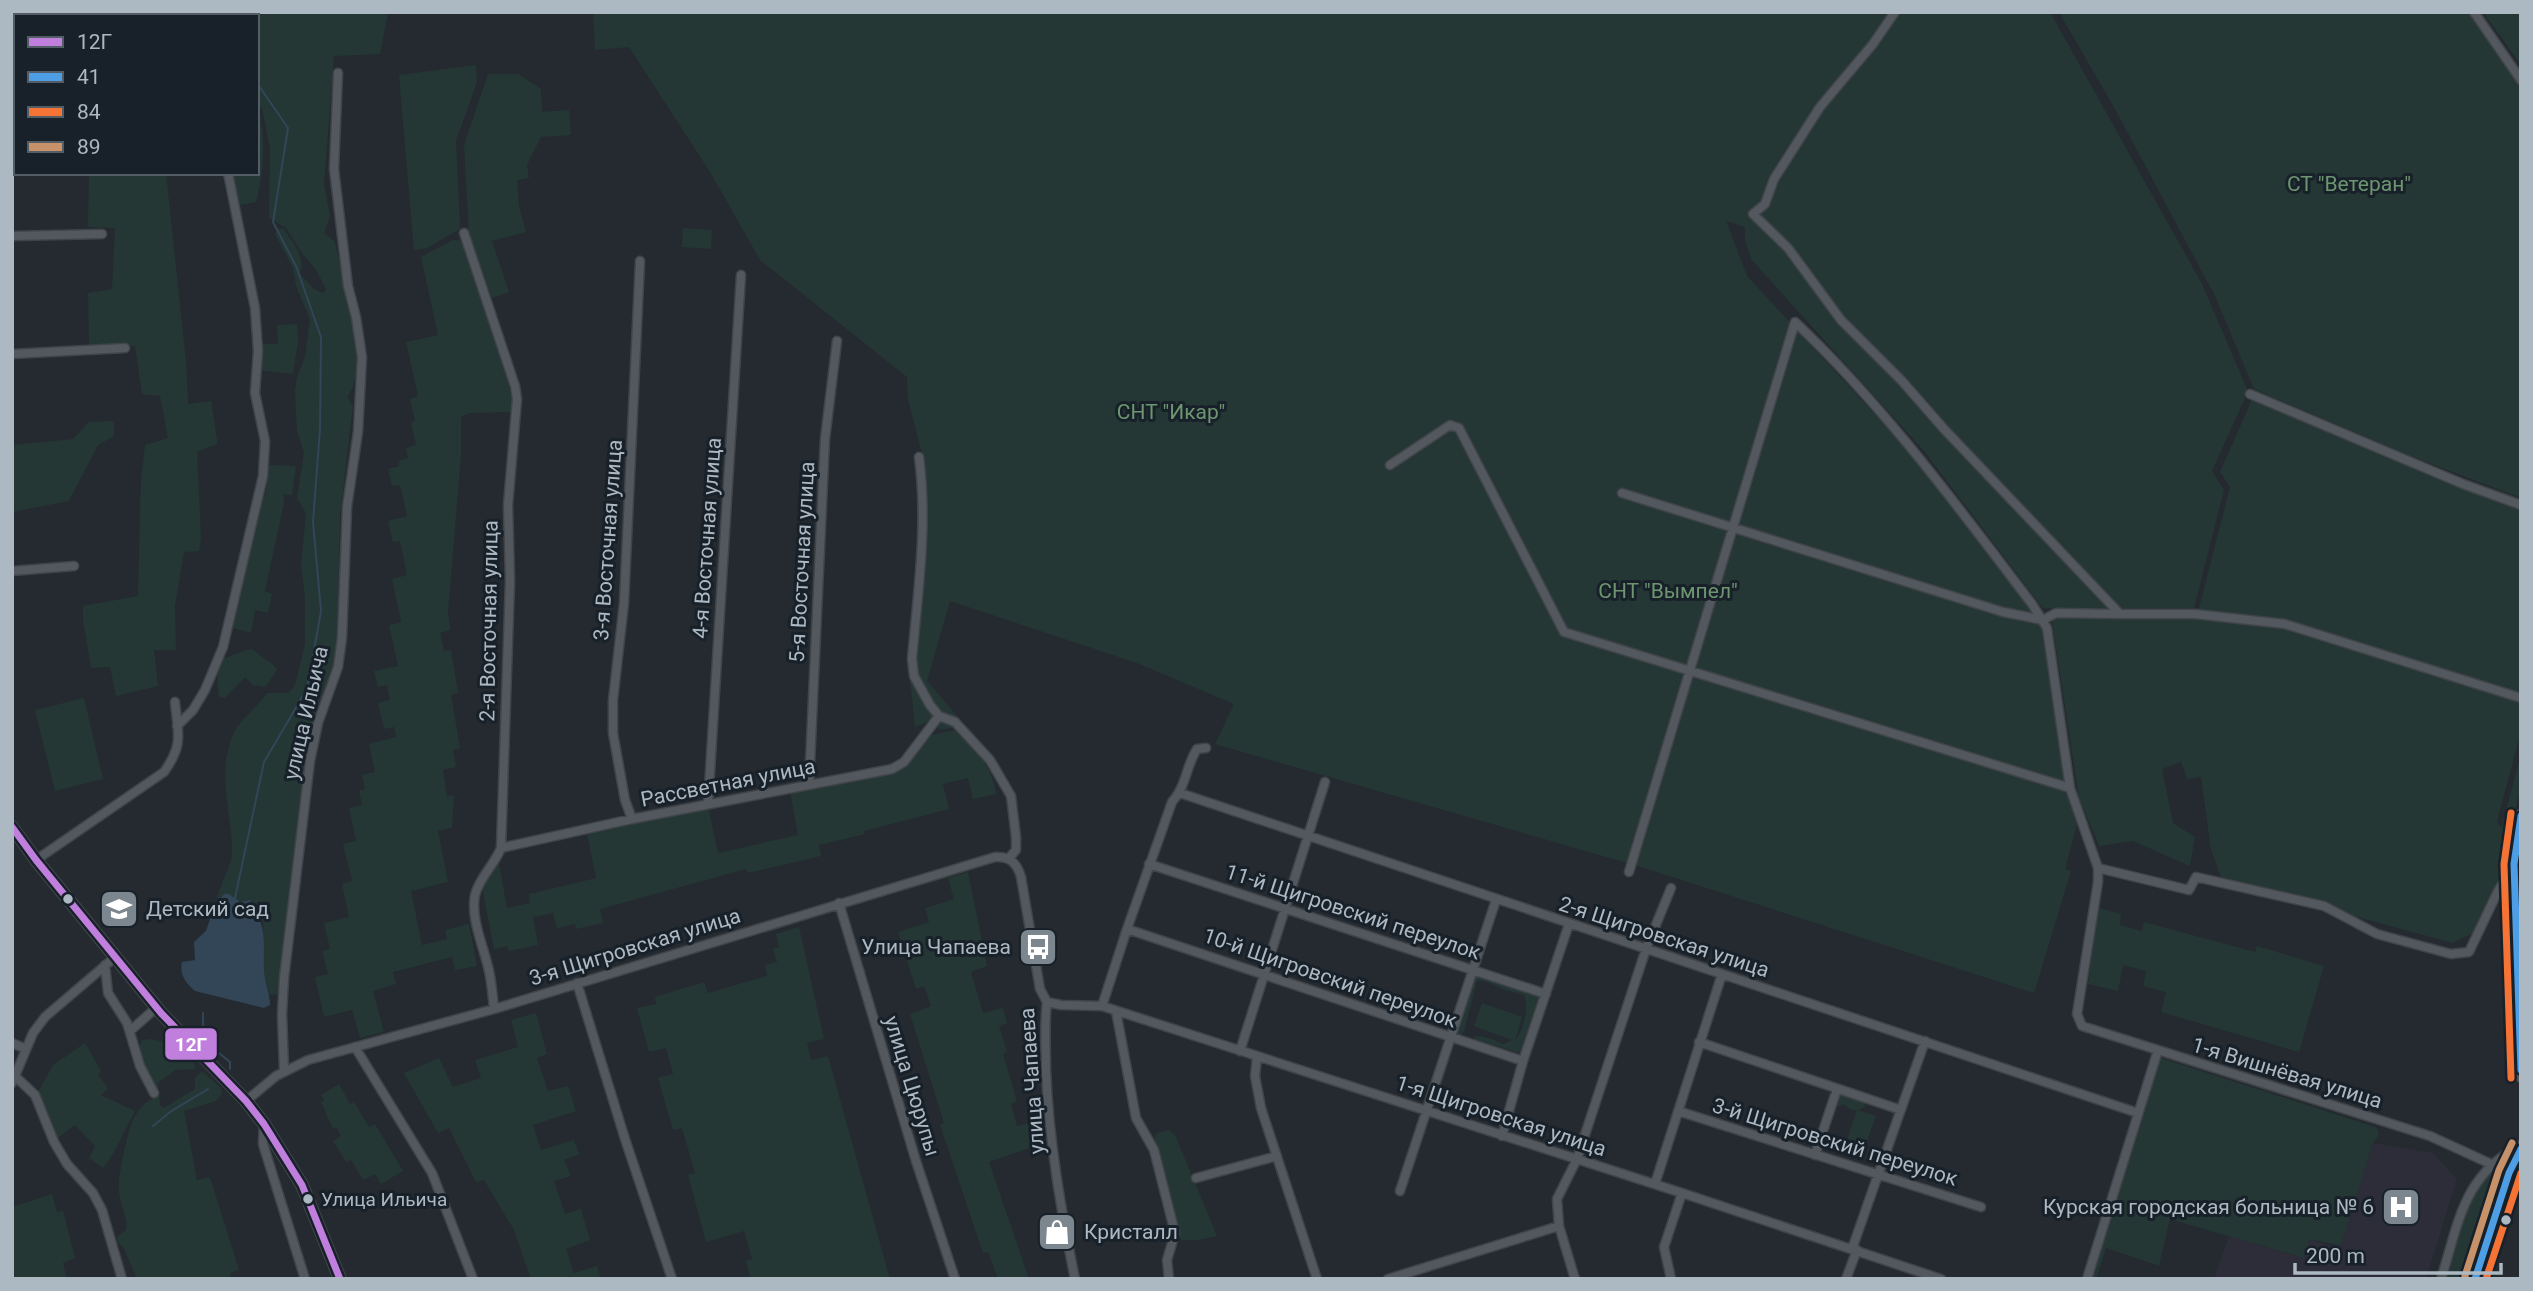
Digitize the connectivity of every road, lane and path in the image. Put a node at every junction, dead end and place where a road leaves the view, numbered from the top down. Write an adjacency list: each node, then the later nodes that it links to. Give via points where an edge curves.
1 (1895, 12): 22 (street, via 1820,107 1774,179 1765,204 1753,214 1788,247 1841,320)
2 (2474, 12): 4 (street)
3 (338, 73): 76 (street, улица Ильича, via 334,169 362,357 358,432 347,507 342,638 310,761 284,978)
4 (2521, 80)
5 (228, 175): 28 (street, via 255,308 255,393 265,441 263,476 223,647 205,690)
6 (464, 233): 40 (street, 2-я Восточная улица, via 517,399 508,505 510,581)
7 (102, 234): 8 (street)
8 (12, 236)
9 (640, 261): 36 (street, 3-я Восточная улица, via 624,603 612,700 613,733)
10 (741, 275): 34 (street, 4-я Восточная улица)
11 (837, 341): 31 (street, 5-я Восточная улица, via 825,439)
12 (125, 348): 13 (street)
13 (12, 354)
14 (2250, 394): 18 (street)
15 (919, 457): 27 (street, via 922,543 912,659 914,676)
16 (1390, 466): 24 (street, via 1450,425 1460,428 1564,632)
17 (1622, 493): 19 (street)
18 (2521, 505)
19 (1733, 527): 23 (street, via 2003,612); 23 (street, via 1795,322 1928,469); 24 (street)
20 (74, 566): 21 (street)
21 (12, 571)
22 (2119, 614): 23 (street, via 2056,613); 25 (street, via 2195,614 2285,624)
23 (2043, 620): 32 (street)
24 (1690, 671): 32 (street); 46 (street)
25 (2521, 698)
26 (175, 702): 28 (street)
27 (939, 716): 31 (street, Рассветная улица, via 904,762 892,769); 41 (street, via 955,722 990,760 1011,796 1016,850)
28 (177, 726): 42 (street, via 176,755 164,772)
29 (1206, 748): 33 (street, via 1197,749 1191,758)
30 (1325, 782): 38 (street)
31 (809, 785): 34 (street, Рассветная улица)
32 (2070, 788): 45 (street)
33 (1180, 793): 38 (street, 2-я Щигровская улица); 43 (street, via 1172,802)
34 (708, 804): 36 (street, Рассветная улица)
35 (2521, 814): 39 (street)
36 (632, 819): 40 (street, Рассветная улица)
37 (12, 827): 42 (main road)
38 (1309, 838): 48 (street, 2-я Щигровская улица); 50 (street)
39 (2518, 847): 44 (street)
40 (501, 848): 63 (street, 2-я Восточная улица, via 475,898)
41 (1009, 858): 49 (street, 3-я Щигровская улица, via 995,857); 60 (street, улица Чапаева, via 1021,877 1040,989)
42 (36, 860): 54 (main road)
43 (1149, 864): 50 (street, 11-й Щигровский переулок); 52 (street)
44 (2514, 864): 45 (street, via 2469,952 2451,954 2377,934 2311,903 2196,877 2189,890); 77 (street)
45 (2098, 868): 73 (street, 1-я Вишнёвая улица, via 2077,1014 2082,1026)
46 (1629, 872)
47 (1671, 888): 53 (street)
48 (1496, 900): 51 (street, 2-я Щигровская улица); 55 (street)
49 (839, 903): 58 (street, 3-я Щигровская улица); 106 (street, улица Цюрупы)
50 (1287, 908): 55 (street, 11-й Щигровский переулок); 57 (street)
51 (1569, 924): 53 (street, 2-я Щигровская улица); 59 (street)
52 (1127, 929): 57 (street, 10-й Щигровский переулок); 61 (street)
53 (1646, 949): 56 (street, 2-я Щигровская улица); 91 (street)
54 (110, 962): 62 (main road); 65 (street, via 108,993); 71 (street, via 45,1017)
55 (1473, 970): 59 (street, 11-й Щигровский переулок); 66 (street)
56 (1722, 974): 67 (street, 2-я Щигровская улица); 68 (street)
57 (1265, 975): 66 (street, 10-й Щигровский переулок); 72 (street)
58 (577, 983): 63 (street, 3-я Щигровская улица); 105 (street)
59 (1546, 994): 75 (street)
60 (1047, 1002): 61 (street, 1-я Щигровская улица); 107 (street, улица Чапаева, via 1048,1114)
61 (1102, 1006): 64 (street, 1-я Щигровская улица)
62 (156, 1008): 65 (street); 81 (main road)
63 (495, 1009): 70 (street, 3-я Щигровская улица)
64 (1116, 1011): 72 (street, 1-я Щигровская улица); 108 (street, via 1136,1118 1154,1150 1175,1233 1167,1260)
65 (130, 1031): 80 (street)
66 (1450, 1037): 75 (street, 10-й Щигровский переулок); 83 (street)
67 (1926, 1041): 82 (street); 85 (street, 2-я Щигровская улица)
68 (1699, 1042): 79 (street); 84 (street)
69 (12, 1043): 71 (street)
70 (355, 1047): 76 (street, 3-я Щигровская улица); 104 (street, via 435,1179)
71 (26, 1049): 78 (street)
72 (1240, 1051): 74 (street, 1-я Щигровская улица)
73 (2158, 1051): 85 (street); 92 (street, 1-я Вишнёвая улица, via 2427,1135)
74 (1257, 1057): 83 (street, 1-я Щигровская улица); 89 (street, via 1257,1088)
75 (1523, 1061): 87 (street)
76 (284, 1070): 81 (street)
77 (2521, 1078)
78 (14, 1080): 101 (street, via 35,1095 67,1164 93,1193 108,1226)
79 (1837, 1089): 82 (street); 90 (street)
80 (154, 1093)
81 (246, 1101): 86 (main road)
82 (1901, 1110): 93 (street)
83 (1427, 1111): 87 (street, 1-я Щигровская улица); 96 (street)
84 (1678, 1111): 90 (street, 3-й Щигровский переулок); 95 (street)
85 (2138, 1113): 115 (street)
86 (264, 1124): 102 (street, via 263,1144); 103 (main road, via 302,1185)
87 (1502, 1136): 91 (street, 1-я Щигровская улица)
88 (2521, 1146): 92 (street); 117 (main road)
89 (1277, 1156): 94 (street); 109 (street)
90 (1815, 1156): 93 (street, 3-й Щигровский переулок)
91 (1577, 1159): 95 (street, 1-я Щигровская улица); 99 (street, via 1557,1199)
92 (2491, 1164): 116 (street, via 2467,1197)
93 (1878, 1174): 98 (street, 3-й Щигровский переулок); 100 (street)
94 (1196, 1178)
95 (1655, 1184): 97 (street, 1-я Щигровская улица)
96 (1400, 1191)
97 (1682, 1193): 100 (street, 1-я Щигровская улица); 112 (street, via 1664,1247)
98 (1981, 1207)
99 (1559, 1226): 110 (street); 111 (street)
100 (1854, 1249): 113 (street); 114 (street, 1-я Щигровская улица)
101 (122, 1279)
102 (305, 1279)
103 (340, 1279)
104 (473, 1279)
105 (672, 1279)
106 (954, 1279)
107 (1076, 1279)
108 (1169, 1279)
109 (1317, 1279)
110 (1388, 1279)
111 (1575, 1279)
112 (1671, 1279)
113 (1846, 1279)
114 (1941, 1279)
115 (2087, 1279)
116 (2441, 1279)
117 (2474, 1279)

